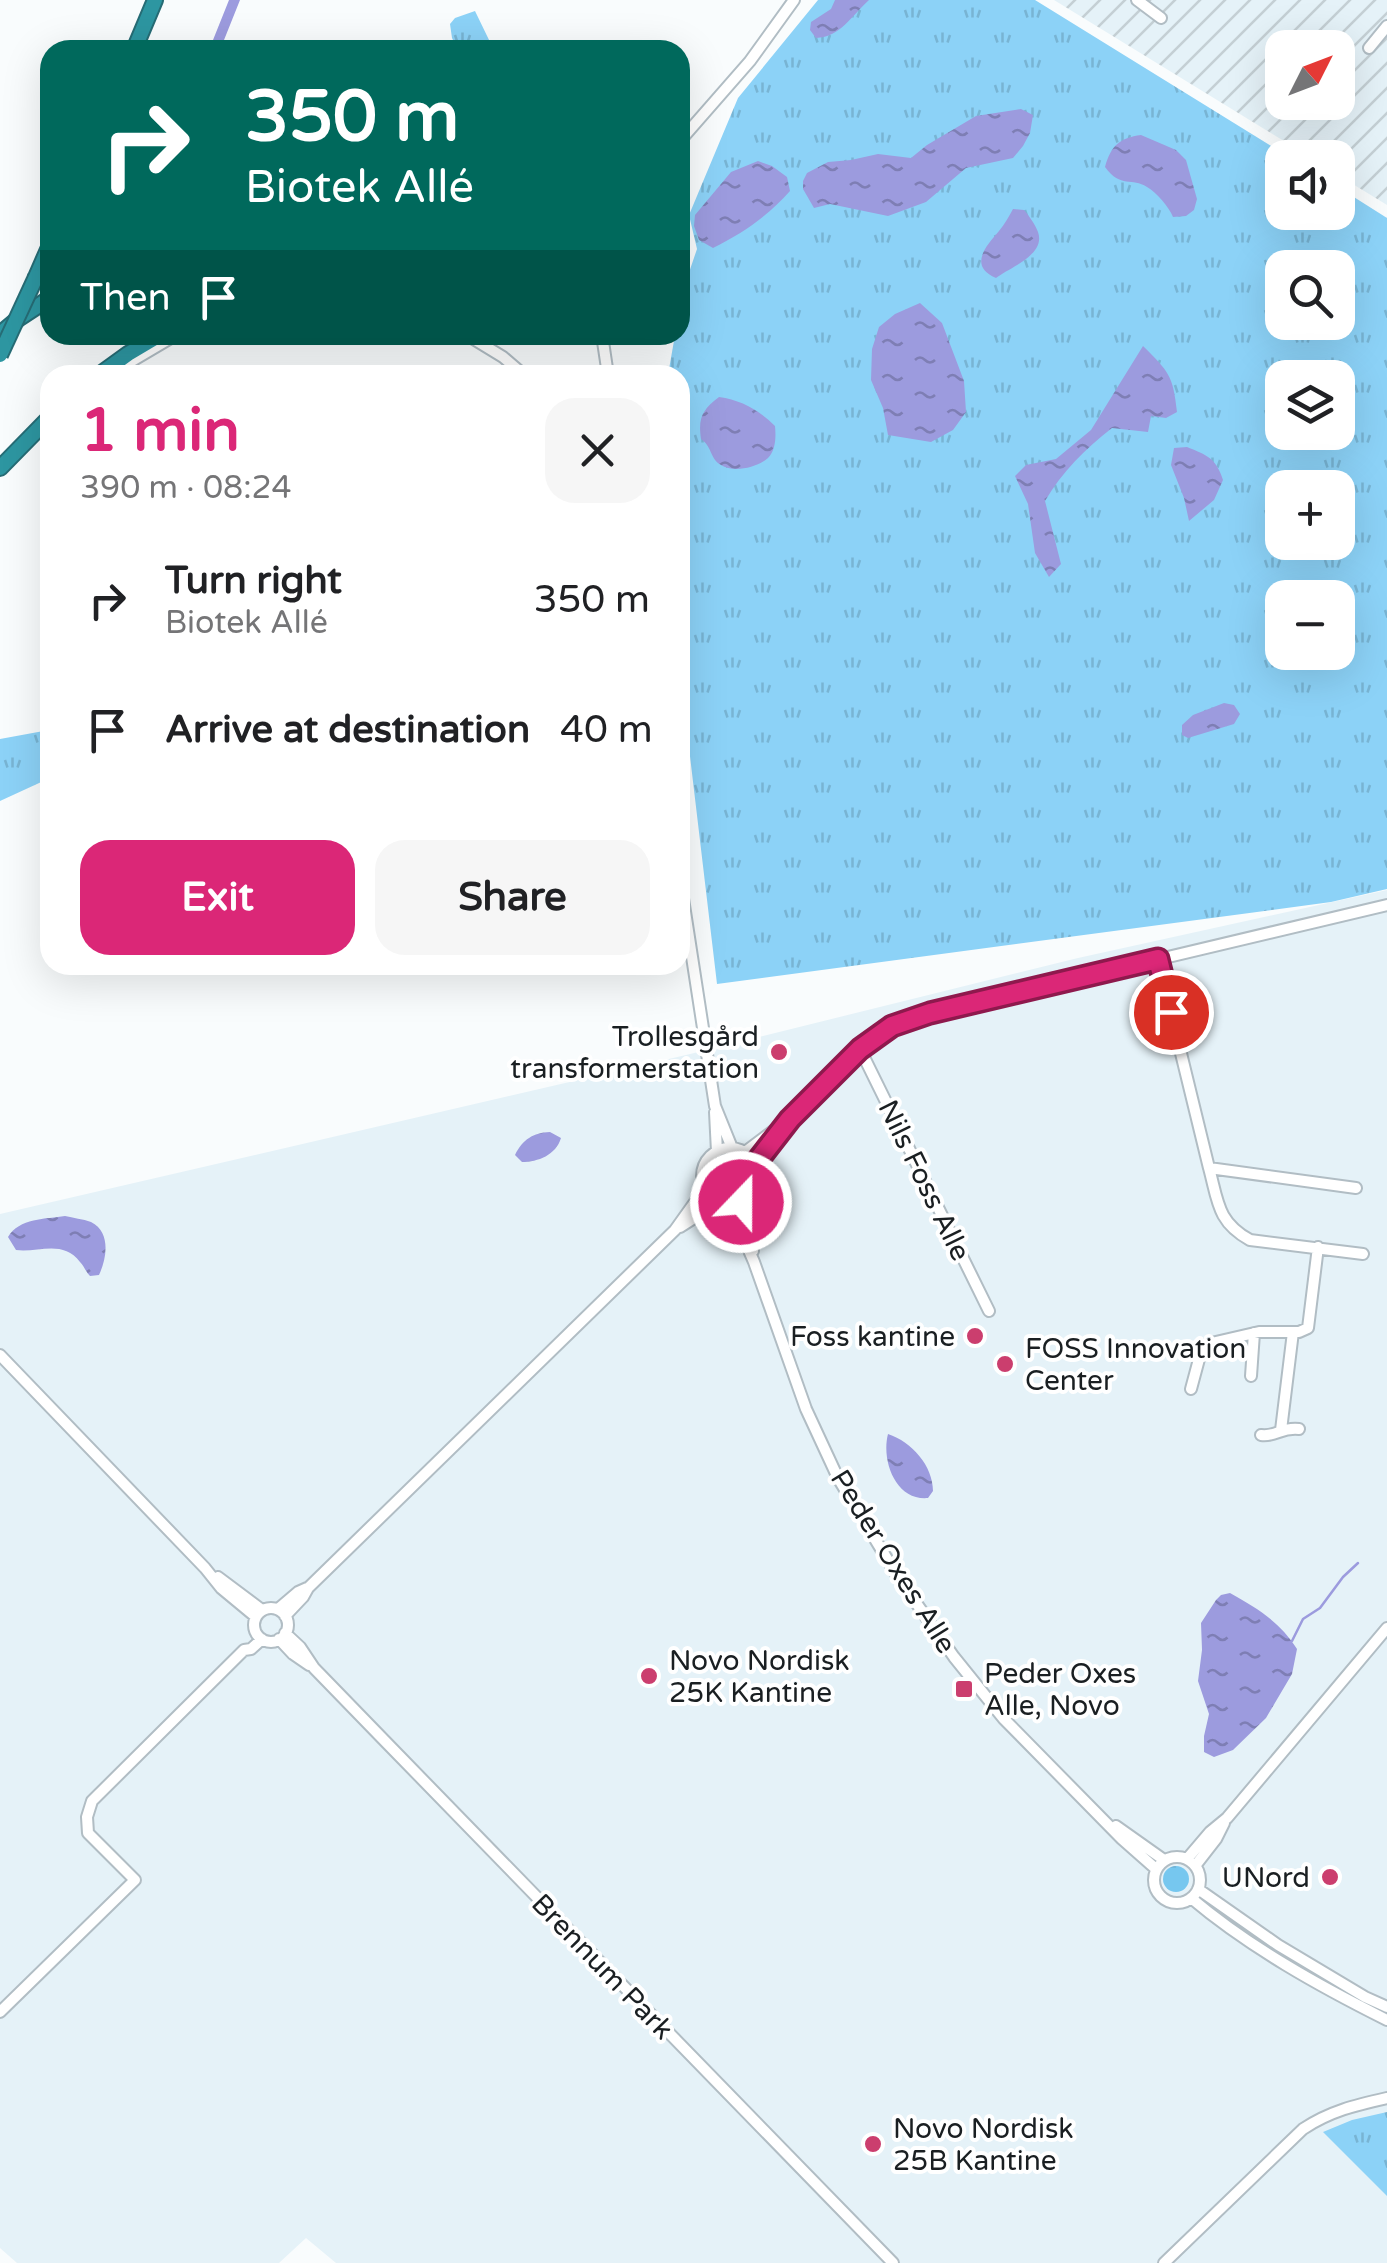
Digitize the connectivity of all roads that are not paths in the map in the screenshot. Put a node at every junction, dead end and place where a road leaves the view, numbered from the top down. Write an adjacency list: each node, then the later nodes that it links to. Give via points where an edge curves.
1 (155, 0): 6 (highway)
2 (794, 0): 8 (street)
3 (1141, 1): 4 (street)
4 (1161, 18)
5 (1387, 26): 7 (street)
6 (138, 40)
7 (1368, 48)
8 (690, 130)
9 (40, 269): 15 (highway, bridge)
10 (40, 305): 11 (highway)
11 (0, 334)
12 (143, 345): 16 (highway)
13 (160, 345): 17 (street)
14 (482, 345): 18 (street)
15 (0, 356)
16 (113, 365)
17 (127, 365)
18 (512, 365)
19 (40, 428): 21 (highway)
20 (40, 434): 21 (street)
21 (0, 468)
22 (1387, 905): 24 (street)
23 (690, 944): 26 (street)
24 (1158, 959): 25 (street, via 910,1018); 31 (street)
25 (860, 1049): 27 (street); 40 (street, Nils Foss Alle)
26 (715, 1106): 28 (street); 29 (street)
27 (790, 1119): 28 (street); 30 (street)
28 (738, 1150): 29 (street); 30 (street)
29 (717, 1152): 32 (street, via 704,1168)
30 (755, 1164): 34 (street, via 757,1183)
31 (1210, 1168): 33 (street); 37 (street, via 1222,1215 1237,1233)
32 (705, 1188): 35 (street); 36 (street)
33 (1356, 1188)
34 (746, 1199): 35 (street); 39 (street, Peder Oxes Alle)
35 (724, 1203): 36 (street); 39 (street, Peder Oxes Alle)
36 (675, 1230): 50 (street)
37 (1318, 1247): 38 (street); 41 (street, via 1309,1325)
38 (1362, 1254)
39 (754, 1262): 55 (street, Peder Oxes Alle, via 806,1410 877,1543 1004,1719 1102,1818)
40 (989, 1310)
41 (1293, 1332): 42 (street); 47 (street)
42 (1254, 1333): 44 (street); 45 (street, via 1204,1346)
43 (0, 1355): 49 (street, via 220,1588)
44 (1251, 1376)
45 (1190, 1389)
46 (1299, 1429): 47 (street)
47 (1281, 1430): 48 (street)
48 (1261, 1436)
49 (259, 1613): 50 (street); 52 (street)
50 (282, 1613): 53 (street, via 288,1626)
51 (1387, 1628): 54 (street)
52 (259, 1635): 53 (street, via 271,1642); 58 (street, via 92,1801 88,1833 135,1880)
53 (282, 1636): 61 (street, Brennum Park, via 300,1647)
54 (1191, 1862): 55 (street, via 1179,1857); 56 (street, via 1200,1881)
55 (1160, 1865): 56 (street, via 1154,1883 1159,1896 1185,1902)
56 (1195, 1893): 57 (street); 59 (street, via 1208,1912 1270,1954)
57 (1387, 2006)
58 (0, 2012)
59 (1387, 2020)
60 (1387, 2098): 62 (street, via 1342,2108 1302,2130)
61 (893, 2263)
62 (1164, 2263)

